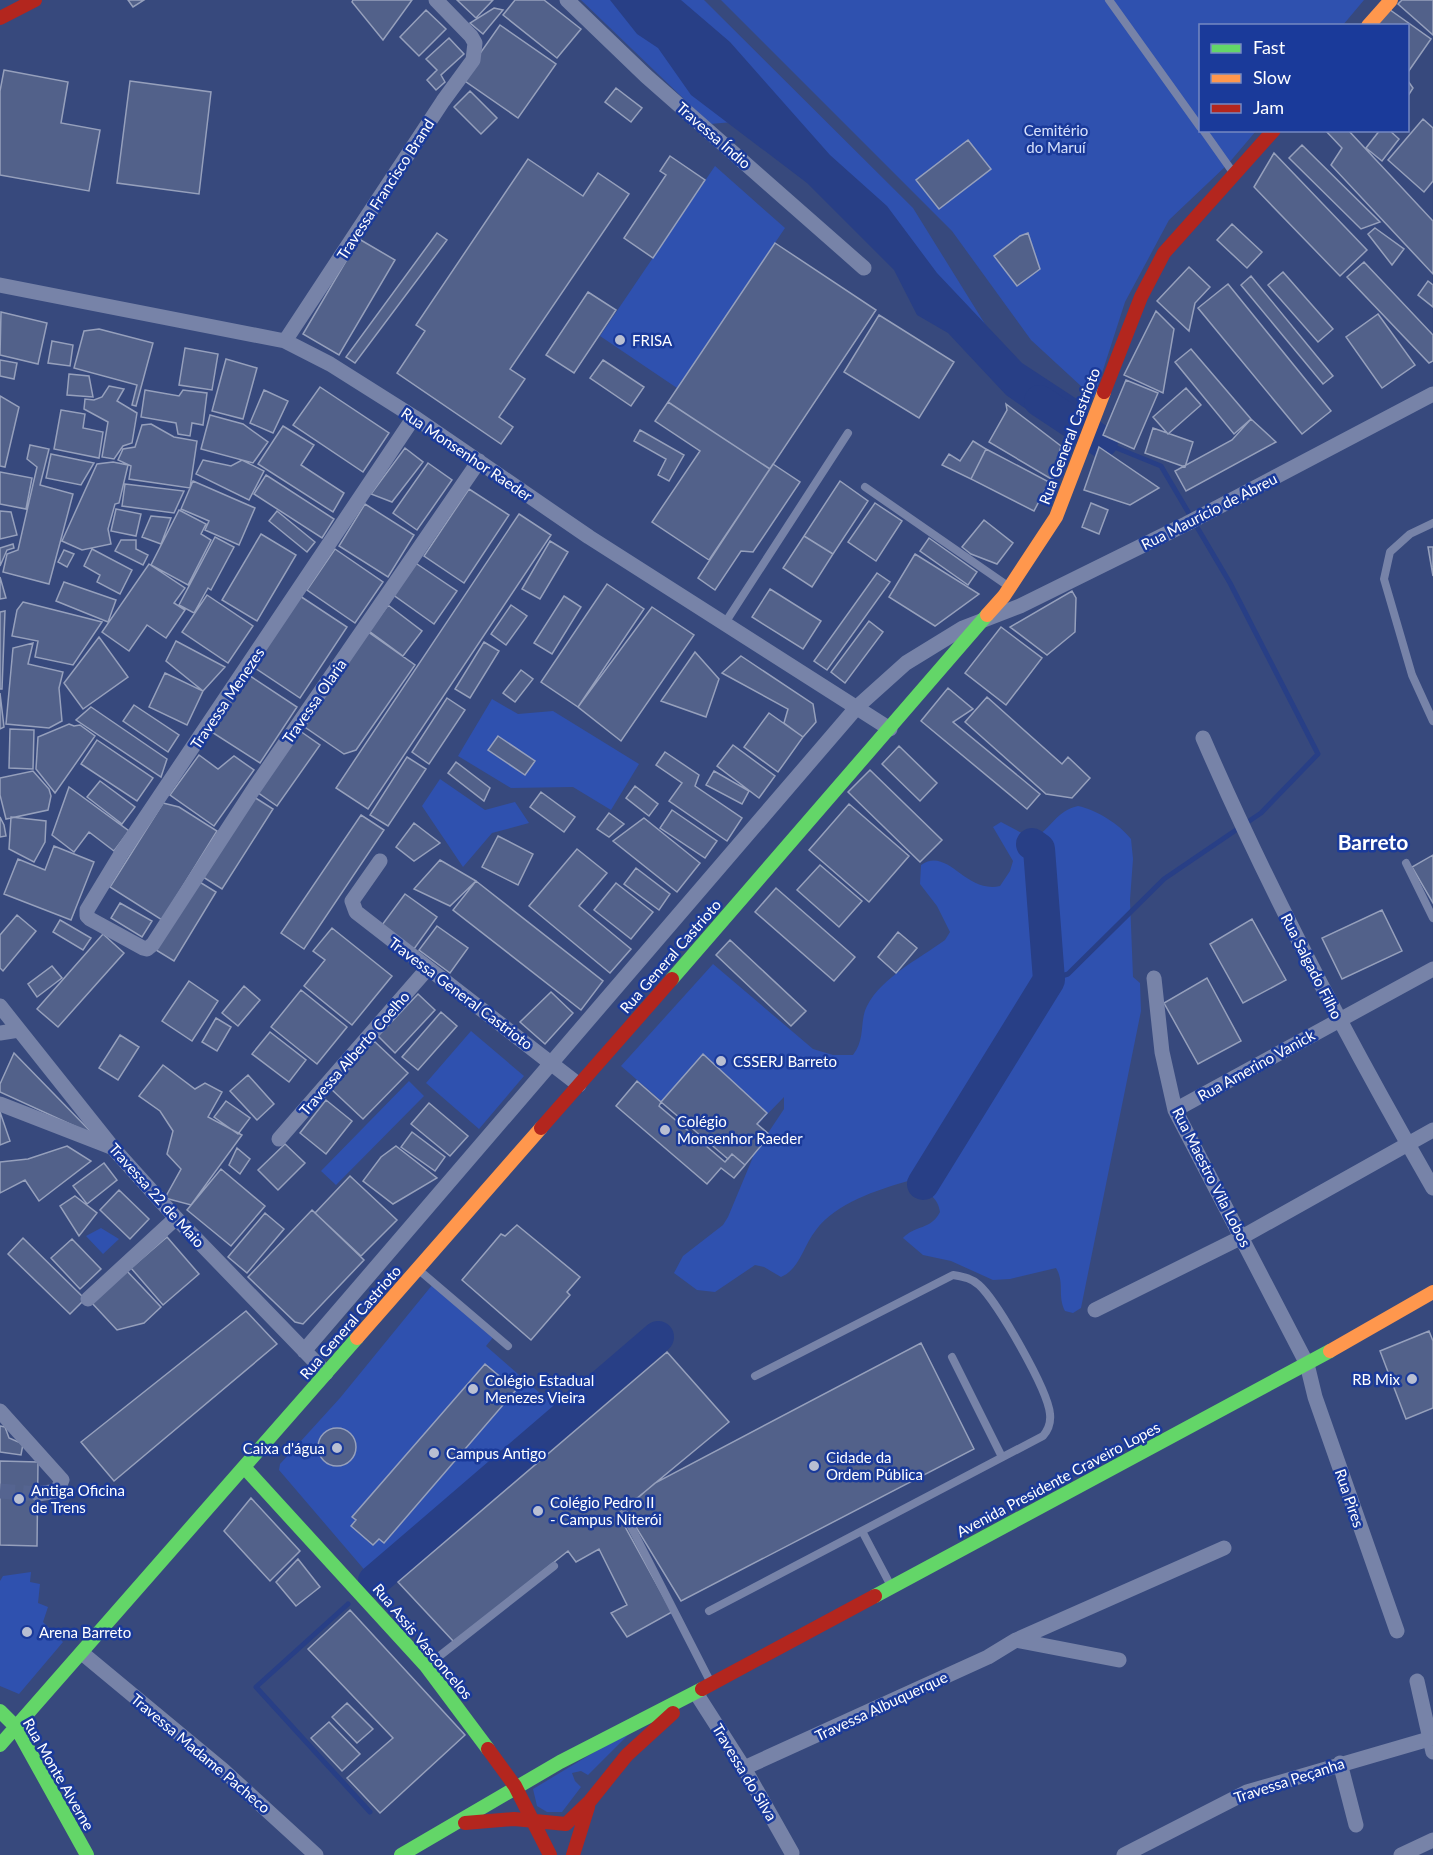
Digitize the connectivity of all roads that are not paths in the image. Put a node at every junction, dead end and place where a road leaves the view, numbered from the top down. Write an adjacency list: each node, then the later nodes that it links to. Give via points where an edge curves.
1 (35, 0): 6 (main road)
2 (436, 0): 14 (street, Travessa Francisco Brand, via 471,36 475,43 473,60)
3 (567, 0): 12 (street, Travessa Índio, via 646,76)
4 (1109, 0): 8 (lane)
5 (1391, 0): 7 (main road)
6 (0, 18)
7 (1370, 24)
8 (1199, 126)
9 (1204, 132): 11 (lane)
10 (1272, 132): 11 (main road, Rua General Castrioto)
11 (1235, 174): 21 (main road, Rua General Castrioto, via 1164,253 1141,297 1056,517)
12 (864, 268)
13 (0, 285): 14 (street, Rua Monsenhor Raeder)
14 (285, 341): 16 (street, Rua Monsenhor Raeder, via 330,364)
15 (1433, 394): 22 (street, Rua Maurício de Abreu, via 1186,524 1020,606)
16 (414, 417): 18 (street, Rua Monsenhor Raeder); 31 (street, Travessa Menezes, via 87,910 90,919 143,948 147,950)
17 (848, 433): 23 (lane)
18 (479, 461): 23 (street, Rua Monsenhor Raeder); 31 (street, Travessa Olaria, via 255,787)
19 (865, 487): 21 (lane)
20 (1433, 523): 25 (lane, via 1410,534 1390,552 1384,579 1412,675)
21 (1009, 587): 22 (main road, Rua General Castrioto)
22 (981, 621): 24 (street, Rua Maurício de Abreu, via 906,663); 26 (main road, Rua General Castrioto)
23 (725, 623): 24 (street, Rua Monsenhor Raeder)
24 (857, 707): 26 (street, Rua Monsenhor Raeder); 39 (street, Rua Maurício de Abreu)
25 (1433, 721)
26 (890, 729): 40 (main road, Rua General Castrioto)
27 (1203, 738): 36 (street, Rua Salgado Filho, via 1247,838)
28 (380, 861): 32 (street, Travessa General Castrioto, via 354,897 356,912)
29 (1406, 863): 30 (lane)
30 (1433, 918)
31 (153, 945)
32 (428, 968): 39 (street, Travessa General Castrioto); 44 (street, Travessa Alberto Coelho)
33 (1433, 969): 36 (street, Rua Amerino Vanick)
34 (1154, 978): 42 (street, Rua Maestro Vila Lobos, via 1162,1052)
35 (0, 1006): 37 (street, Travessa 22 de Maio)
36 (1339, 1019): 42 (street, Rua Amerino Vanick); 45 (street, Rua Salgado Filho)
37 (19, 1030): 38 (street); 46 (street, Travessa 22 de Maio)
38 (0, 1033)
39 (552, 1062): 40 (street, Travessa General Castrioto); 55 (street, Rua Maurício de Abreu)
40 (579, 1085): 50 (main road, Rua General Castrioto)
41 (0, 1104): 46 (street)
42 (1174, 1110): 49 (street, Rua Maestro Vila Lobos)
43 (1433, 1130): 45 (street)
44 (279, 1139)
45 (1408, 1144): 47 (street, Rua Salgado Filho); 49 (street)
46 (114, 1148): 48 (street, Travessa 22 de Maio)
47 (1433, 1188)
48 (176, 1218): 52 (street); 55 (street, Travessa 22 de Maio)
49 (1242, 1236): 53 (street); 57 (street, Rua Maestro Vila Lobos)
50 (418, 1269): 54 (lane); 58 (main road, Rua General Castrioto)
51 (1433, 1292): 57 (main road, Avenida Presidente Craveiro Lopes)
52 (88, 1299)
53 (1095, 1310)
54 (508, 1346)
55 (304, 1351): 58 (street, Travessa 22 de Maio)
56 (952, 1357): 61 (lane)
57 (1307, 1364): 68 (main road, Avenida Presidente Craveiro Lopes); 70 (street, Rua Pires)
58 (326, 1373): 62 (main road, Rua General Castrioto)
59 (755, 1376): 61 (lane, via 953,1275 969,1278 981,1286 1016,1339 1047,1401 1050,1416 1049,1428 1043,1436)
60 (0, 1411): 63 (street, via 63,1484 57,1491)
61 (1002, 1457): 65 (lane)
62 (244, 1467): 72 (main road, Rua General Castrioto); 74 (main road, Rua Assis Vasconcelos)
63 (38, 1494)
64 (624, 1513): 76 (lane)
65 (862, 1531): 68 (lane); 69 (lane)
66 (1224, 1548): 71 (street, Travessa Albuquerque)
67 (554, 1566): 74 (lane)
68 (891, 1587): 76 (main road, Avenida Presidente Craveiro Lopes)
69 (709, 1611)
70 (1397, 1631)
71 (1016, 1640): 73 (street); 83 (street, Travessa Albuquerque, via 978,1662)
72 (82, 1653): 79 (main road, Rua General Castrioto); 92 (street, Travessa Madame Pacheco, via 223,1770)
73 (1119, 1660)
74 (426, 1666): 84 (main road, Rua Assis Vasconcelos)
75 (1416, 1682): 81 (street)
76 (711, 1685): 77 (main road, Avenida Presidente Craveiro Lopes)
77 (696, 1693): 83 (street, Travessa do Silva); 84 (main road, Avenida Presidente Craveiro Lopes); 85 (main road, Avenida Presidente Craveiro Lopes, via 627,1755)
78 (0, 1711): 79 (main road, Rua Monte Alverne)
79 (16, 1728): 80 (main road, Rua General Castrioto); 91 (main road, Rua Monte Alverne)
80 (0, 1745)
81 (1431, 1745): 82 (street, Travessa Peçanha)
82 (1340, 1763): 88 (street); 96 (street, Travessa Peçanha, via 1247,1792)
83 (744, 1768): 90 (street, Travessa do Silva)
84 (515, 1786): 86 (main road, Rua Assis Vasconcelos); 87 (main road, Avenida Presidente Craveiro Lopes)
85 (590, 1802): 86 (main road, Avenida Presidente Craveiro Lopes, via 566,1824); 95 (main road, Avenida Presidente Craveiro Lopes)
86 (534, 1822): 87 (main road, Avenida Presidente Craveiro Lopes); 94 (main road, Rua Assis Vasconcelos)
87 (460, 1823): 93 (main road, Avenida Presidente Craveiro Lopes)
88 (1356, 1825)
89 (1433, 1840): 97 (street)
90 (792, 1853)
91 (87, 1855)
92 (316, 1855)
93 (401, 1855)
94 (550, 1855)
95 (573, 1855)
96 (1124, 1855)
97 (1401, 1855)

